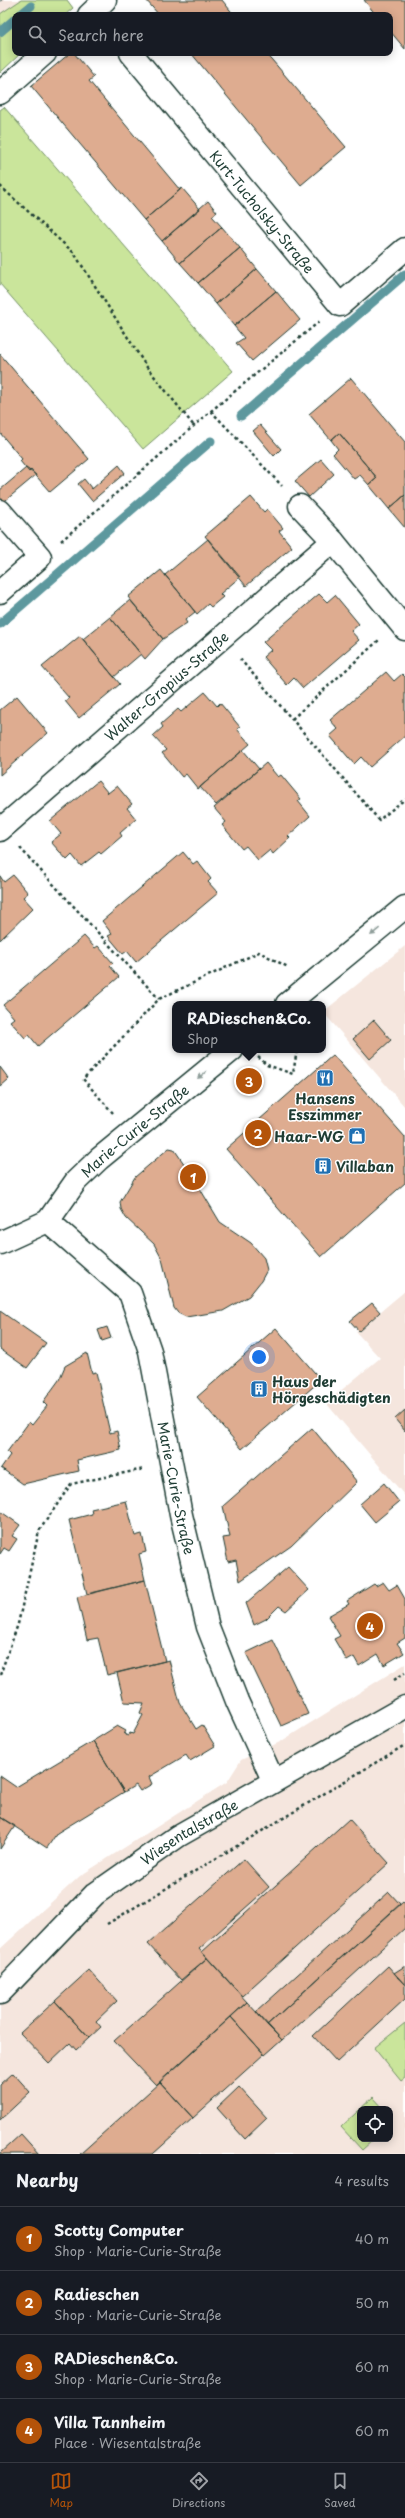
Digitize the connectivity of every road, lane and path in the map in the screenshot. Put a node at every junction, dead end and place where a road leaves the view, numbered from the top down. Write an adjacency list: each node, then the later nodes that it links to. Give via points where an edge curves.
1 (42, 56): 3 (street)
2 (133, 56): 6 (street, Kurt-Tucholsky-Straße)
3 (0, 93)
4 (0, 186): 8 (path, via 74,253 146,366)
5 (405, 249): 6 (street)
6 (340, 305): 7 (path)
7 (211, 411): 8 (path); 9 (path)
8 (194, 426): 12 (path)
9 (300, 506): 11 (street)
10 (0, 511): 12 (street)
11 (333, 541): 14 (street); 15 (street, Walter-Gropius-Straße)
12 (40, 557): 13 (street)
13 (0, 592)
14 (402, 626): 16 (path)
15 (221, 637): 16 (path); 18 (street, Walter-Gropius-Straße)
16 (292, 719): 17 (path, via 379,820)
17 (405, 799)
18 (1, 830): 21 (path)
19 (405, 907): 22 (street, one-way to 22)
20 (293, 970): 21 (path, via 259,952)
21 (159, 999): 26 (path, via 83,1079)
22 (291, 1001)
23 (228, 1053): 27 (street, Marie-Curie-Straße, one-way to 27, via 99,1159 76,1181)
24 (296, 1053): 25 (path, via 293,1074 267,1066)
25 (256, 1055)
26 (113, 1114)
27 (48, 1221): 28 (street); 29 (street, Marie-Curie-Straße, via 130,1293 150,1351)
28 (0, 1243)
29 (172, 1462): 30 (path, via 71,1484 39,1531 18,1624); 33 (street, Marie-Curie-Straße, via 181,1515 208,1627 237,1701)
30 (0, 1675)
31 (405, 1706): 33 (street, Wiesentalstraße, via 351,1739)
32 (405, 1745): 34 (path)
33 (273, 1780): 35 (street, Wiesentalstraße, via 178,1836 95,1894)
34 (102, 1926)
35 (0, 1993)

